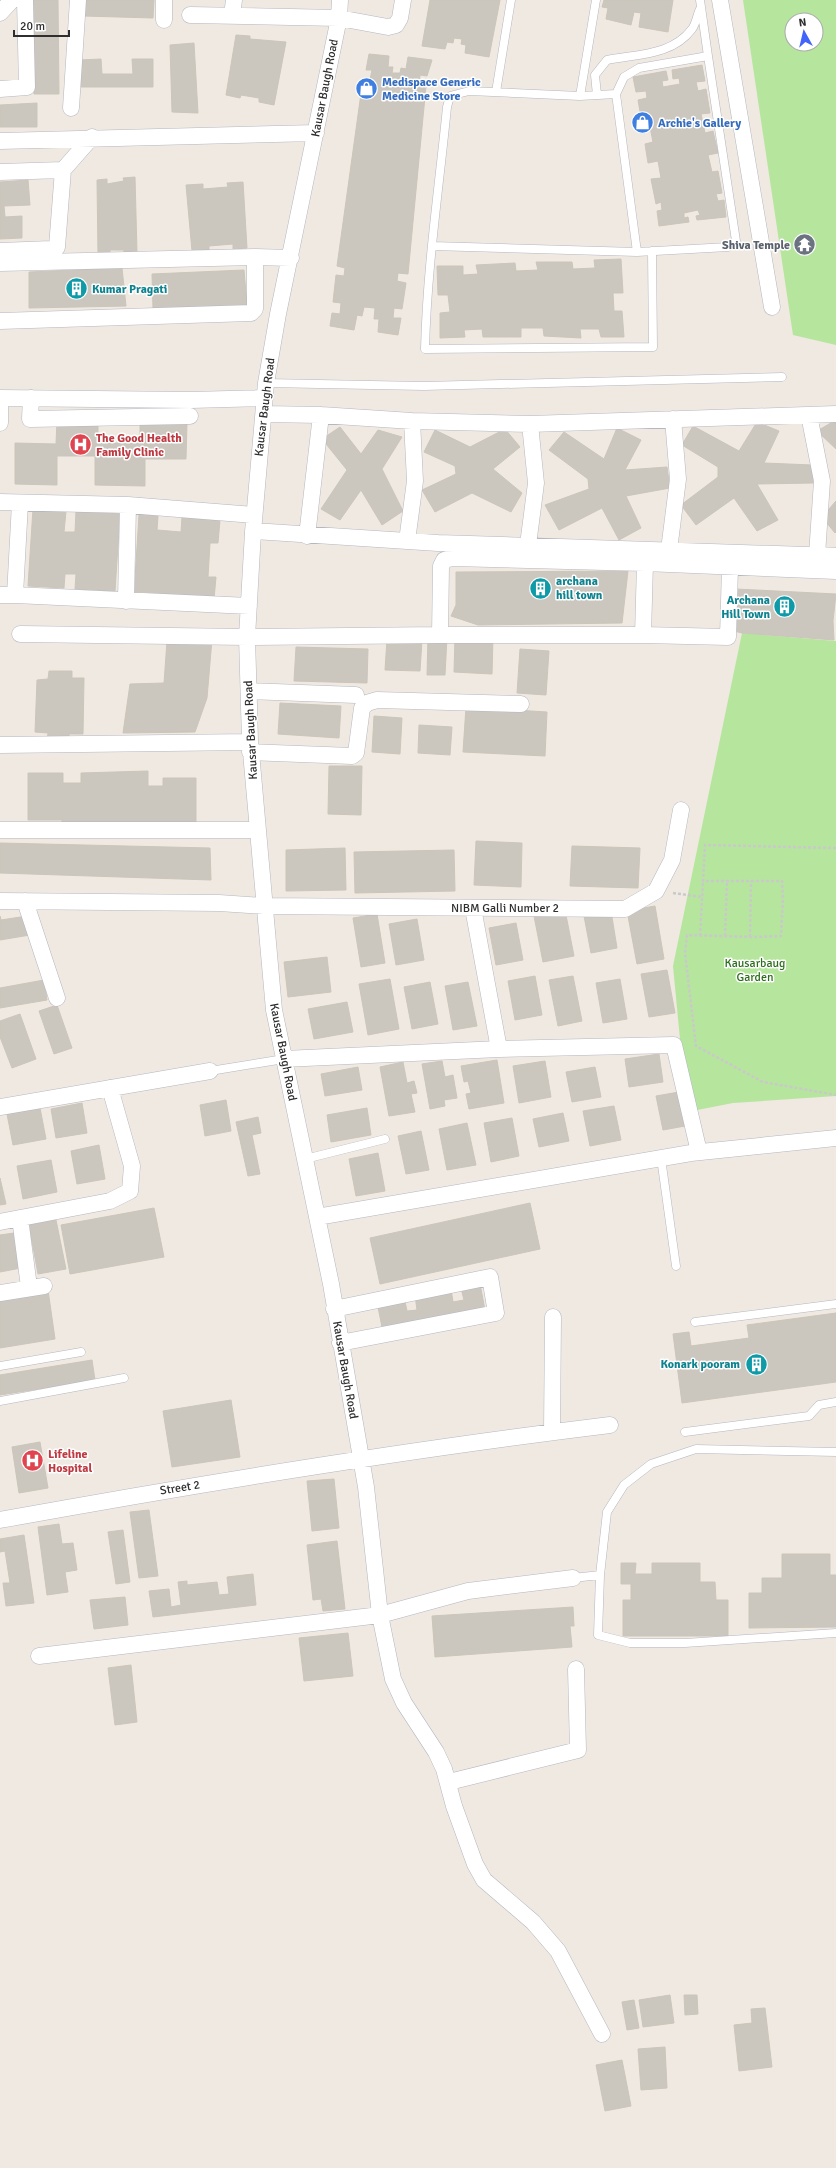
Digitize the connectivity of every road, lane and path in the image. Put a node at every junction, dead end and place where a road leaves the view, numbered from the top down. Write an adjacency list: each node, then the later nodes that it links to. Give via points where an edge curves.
1 (12, 0): 12 (street)
2 (25, 0): 17 (street, via 27,87)
3 (78, 0): 22 (street)
4 (164, 0): 15 (street)
5 (340, 0): 14 (street, Kausar Baugh Road)
6 (403, 0): 14 (street, via 396,25 388,27)
7 (511, 0): 18 (lane)
8 (596, 0): 21 (lane)
9 (720, 0): 35 (street)
10 (700, 4): 16 (lane); 20 (lane, via 692,29 673,47 655,53 607,60 595,75)
11 (233, 8): 13 (street); 14 (street)
12 (0, 13)
13 (190, 15)
14 (339, 18): 23 (street, Kausar Baugh Road)
15 (164, 20)
16 (708, 56): 19 (lane, via 638,68 624,77); 30 (lane, via 736,241 728,247)
17 (0, 89)
18 (496, 92): 21 (lane); 28 (lane, via 469,91 450,96)
19 (616, 94): 20 (lane); 31 (lane)
20 (597, 95): 21 (lane)
21 (580, 96)
22 (71, 108)
23 (316, 133): 24 (street); 33 (street, Kausar Baugh Road)
24 (92, 137): 25 (street); 26 (street)
25 (0, 141)
26 (63, 170): 27 (street); 29 (street, via 57,247)
27 (0, 172)
28 (432, 246): 30 (lane, via 426,299 425,349 653,347); 31 (lane)
29 (0, 250)
30 (652, 251): 31 (lane)
31 (637, 252)
32 (255, 257): 33 (street); 34 (street); 36 (street, via 255,309 251,313)
33 (291, 258): 41 (street, Kausar Baugh Road, via 278,314)
34 (0, 263)
35 (772, 307)
36 (0, 321)
37 (782, 377): 41 (lane, via 424,386)
38 (0, 398): 39 (street); 49 (street)
39 (31, 398): 40 (street); 46 (street, via 30,418)
40 (120, 399): 41 (street); 46 (street)
41 (265, 399): 43 (street); 54 (street, Kausar Baugh Road)
42 (836, 414): 44 (street)
43 (321, 415): 48 (street); 56 (street)
44 (809, 415): 47 (street); 60 (street, via 822,480)
45 (190, 416): 46 (street)
46 (120, 417)
47 (673, 419): 50 (street); 59 (street, via 678,479)
48 (412, 421): 50 (street); 57 (street, via 415,481)
49 (0, 423)
50 (530, 424): 58 (street, via 536,483)
51 (0, 502): 52 (street)
52 (20, 503): 53 (street); 65 (street)
53 (128, 505): 54 (street); 66 (street)
54 (254, 515): 55 (street, Kausar Baugh Road)
55 (253, 531): 56 (street); 67 (street, Kausar Baugh Road)
56 (307, 536): 57 (street)
57 (407, 541): 58 (street)
58 (528, 545): 59 (street)
59 (669, 550): 60 (street)
60 (817, 555): 61 (street)
61 (836, 556)
62 (645, 563): 63 (street); 69 (street, via 453,558 444,560); 70 (street)
63 (730, 567): 64 (street); 70 (street, via 728,637)
64 (836, 571)
65 (8, 595): 66 (street)
66 (126, 601): 67 (street)
67 (249, 606): 71 (street, Kausar Baugh Road)
68 (20, 634): 71 (street)
69 (440, 635): 70 (street); 71 (street)
70 (643, 635)
71 (247, 637): 72 (street, Kausar Baugh Road)
72 (249, 691): 73 (street); 76 (street, Kausar Baugh Road)
73 (356, 695)
74 (521, 704): 76 (street, via 377,700 362,708 356,753 352,756)
75 (0, 746): 76 (street)
76 (250, 747): 79 (street, Kausar Baugh Road)
77 (681, 810): 84 (street, via 672,860)
78 (0, 830): 79 (street)
79 (257, 830): 88 (street, Kausar Baugh Road)
80 (836, 848): 82 (path, via 705,846)
81 (727, 880): 82 (path); 83 (path); 91 (path)
82 (703, 881): 85 (path)
83 (751, 881): 92 (path); 92 (path, via 782,881 783,898 781,936)
84 (656, 891): 85 (path); 89 (street, NIBM Galli Number 2, via 625,909)
85 (702, 897): 90 (path)
86 (0, 901): 87 (street, NIBM Galli Number 2)
87 (25, 901): 88 (street, NIBM Galli Number 2, via 219,903); 93 (street)
88 (264, 906): 89 (street, NIBM Galli Number 2); 95 (street, Kausar Baugh Road, via 274,1010)
89 (473, 908): 94 (street)
90 (700, 936): 91 (path); 98 (path, via 687,935 685,953 696,1046 763,1082)
91 (725, 936): 92 (path)
92 (750, 937)
93 (57, 998)
94 (499, 1049): 95 (street); 102 (street, via 674,1045)
95 (284, 1059): 96 (lane); 103 (street, Kausar Baugh Road)
96 (210, 1071): 97 (street)
97 (110, 1088): 99 (street); 106 (street, via 132,1166 130,1191 110,1201)
98 (836, 1095)
99 (0, 1107)
100 (836, 1138): 102 (street)
101 (385, 1139): 103 (lane)
102 (699, 1152): 104 (street)
103 (305, 1158): 105 (street, Kausar Baugh Road)
104 (661, 1158): 105 (street); 108 (lane)
105 (317, 1216): 111 (street, Kausar Baugh Road)
106 (20, 1218): 107 (street); 109 (street, via 37,1286)
107 (0, 1222)
108 (676, 1266)
109 (0, 1293)
110 (836, 1304): 113 (lane)
111 (334, 1310): 114 (street, Kausar Baugh Road); 114 (street, via 490,1278 496,1313)
112 (552, 1317): 121 (street)
113 (695, 1322)
114 (340, 1343): 124 (street, Kausar Baugh Road)
115 (81, 1352): 116 (lane)
116 (0, 1366)
117 (124, 1378): 118 (lane)
118 (0, 1401)
119 (836, 1402): 122 (lane, via 819,1405 809,1416)
120 (610, 1425): 121 (street, Street 2)
121 (552, 1432): 124 (street, Street 2)
122 (686, 1432)
123 (836, 1452): 126 (lane, via 696,1449 651,1464 624,1485 607,1512)
124 (361, 1458): 125 (street, Street 2, via 145,1493); 128 (street, Kausar Baugh Road)
125 (0, 1520)
126 (600, 1575): 127 (lane); 129 (lane, via 598,1635 630,1643 685,1643)
127 (573, 1578): 128 (street, via 468,1591)
128 (380, 1615): 130 (street); 132 (street, Kausar Baugh Road, via 393,1679 404,1703 436,1752)
129 (836, 1634)
130 (39, 1656)
131 (576, 1669): 132 (street, via 578,1750)
132 (449, 1782): 133 (street, Kausar Baugh Road, via 454,1806 484,1880 533,1922 558,1951)
133 (602, 2034)

